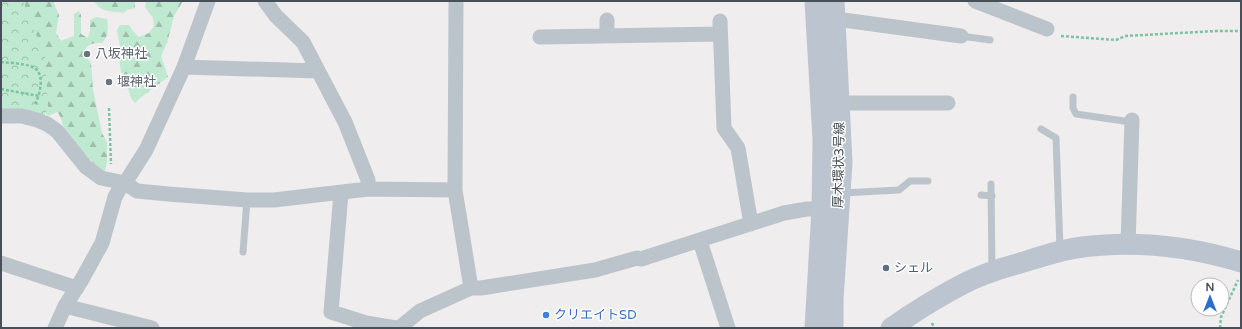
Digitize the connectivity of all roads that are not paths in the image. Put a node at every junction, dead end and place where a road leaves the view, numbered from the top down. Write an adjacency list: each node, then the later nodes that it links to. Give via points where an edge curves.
1 (208, 1): 13 (street)
2 (265, 1): 14 (street, via 276,16 303,42)
3 (456, 1): 25 (street)
4 (815, 1): 31 (street, 厚木環状3号線, via 823,139)
5 (975, 1): 8 (street)
6 (835, 10): 10 (street, via 929,39); 16 (street, 厚木環状3号線)
7 (607, 20): 9 (street)
8 (1047, 29)
9 (607, 36): 11 (street); 32 (street, via 720,27 724,128 721,135 738,148)
10 (961, 36): 12 (lane)
11 (540, 37)
12 (990, 40)
13 (184, 67): 14 (street); 22 (street, via 146,150)
14 (318, 70): 24 (street, via 345,122 368,180)
15 (1073, 97): 19 (lane, via 1076,114)
16 (839, 103): 17 (street); 27 (street, 厚木環状3号線, via 842,162)
17 (948, 103)
18 (1, 116): 22 (street, via 22,116 47,124 57,131 86,167 101,178)
19 (1132, 121): 34 (street)
20 (1041, 129): 35 (lane, via 1056,138)
21 (928, 180): 27 (lane, via 910,181 899,190)
22 (118, 182): 30 (street, via 137,191); 40 (street, via 120,188 102,243)
23 (991, 184): 29 (lane)
24 (368, 189): 25 (street); 26 (street)
25 (455, 190): 41 (street)
26 (341, 193): 30 (street, via 274,200); 43 (street, via 331,312)
27 (840, 193): 50 (street, 厚木環状3号線)
28 (981, 195): 29 (lane)
29 (992, 196): 39 (lane)
30 (247, 200): 36 (lane)
31 (822, 209): 32 (street, via 807,209); 49 (street, 厚木環状3号線)
32 (751, 224): 33 (street)
33 (700, 241): 41 (street, via 595,270); 48 (street)
34 (1128, 245): 35 (street); 37 (street, via 1200,251)
35 (1060, 251): 39 (street)
36 (243, 252)
37 (1241, 262)
38 (1, 264): 40 (street)
39 (992, 272): 51 (street, via 964,283)
40 (77, 288): 42 (street)
41 (471, 288): 47 (street, via 420,311)
42 (65, 306): 44 (street); 45 (street)
43 (375, 326): 46 (street)
44 (55, 328)
45 (153, 328)
46 (396, 328)
47 (399, 328)
48 (728, 328)
49 (815, 328)
50 (833, 328)
51 (891, 328)

